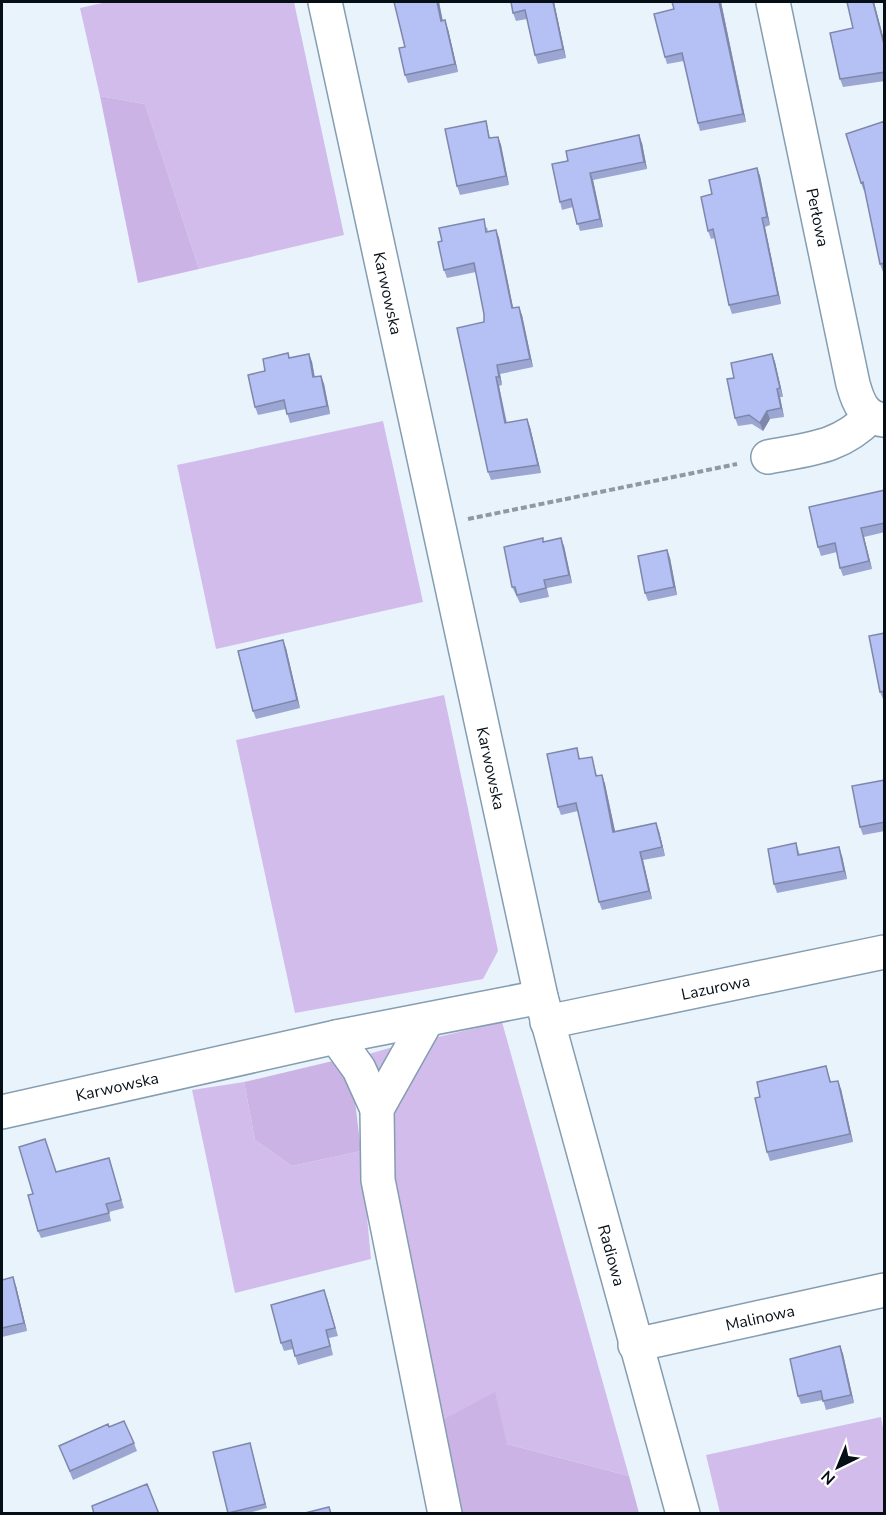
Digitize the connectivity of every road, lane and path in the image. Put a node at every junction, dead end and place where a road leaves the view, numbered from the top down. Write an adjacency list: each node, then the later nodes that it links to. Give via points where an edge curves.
1 (325, 2): 5 (street, Karwowska)
2 (773, 2): 3 (street, Perłowa, via 853,384 857,399)
3 (877, 419): 4 (street, via 833,444)
4 (768, 457): 5 (path)
5 (438, 525): 7 (street, Karwowska)
6 (885, 952): 7 (street, Lazurowa)
7 (544, 1009): 8 (street, Karwowska); 13 (street, Radiowa)
8 (427, 1020): 9 (street, Karwowska); 10 (street)
9 (336, 1037): 10 (street, via 359,1069); 11 (street, Karwowska)
10 (377, 1109): 14 (street, via 378,1180)
11 (2, 1112)
12 (885, 1290): 13 (street, Malinowa)
13 (635, 1345): 15 (street, Radiowa)
14 (445, 1514)
15 (683, 1514)

